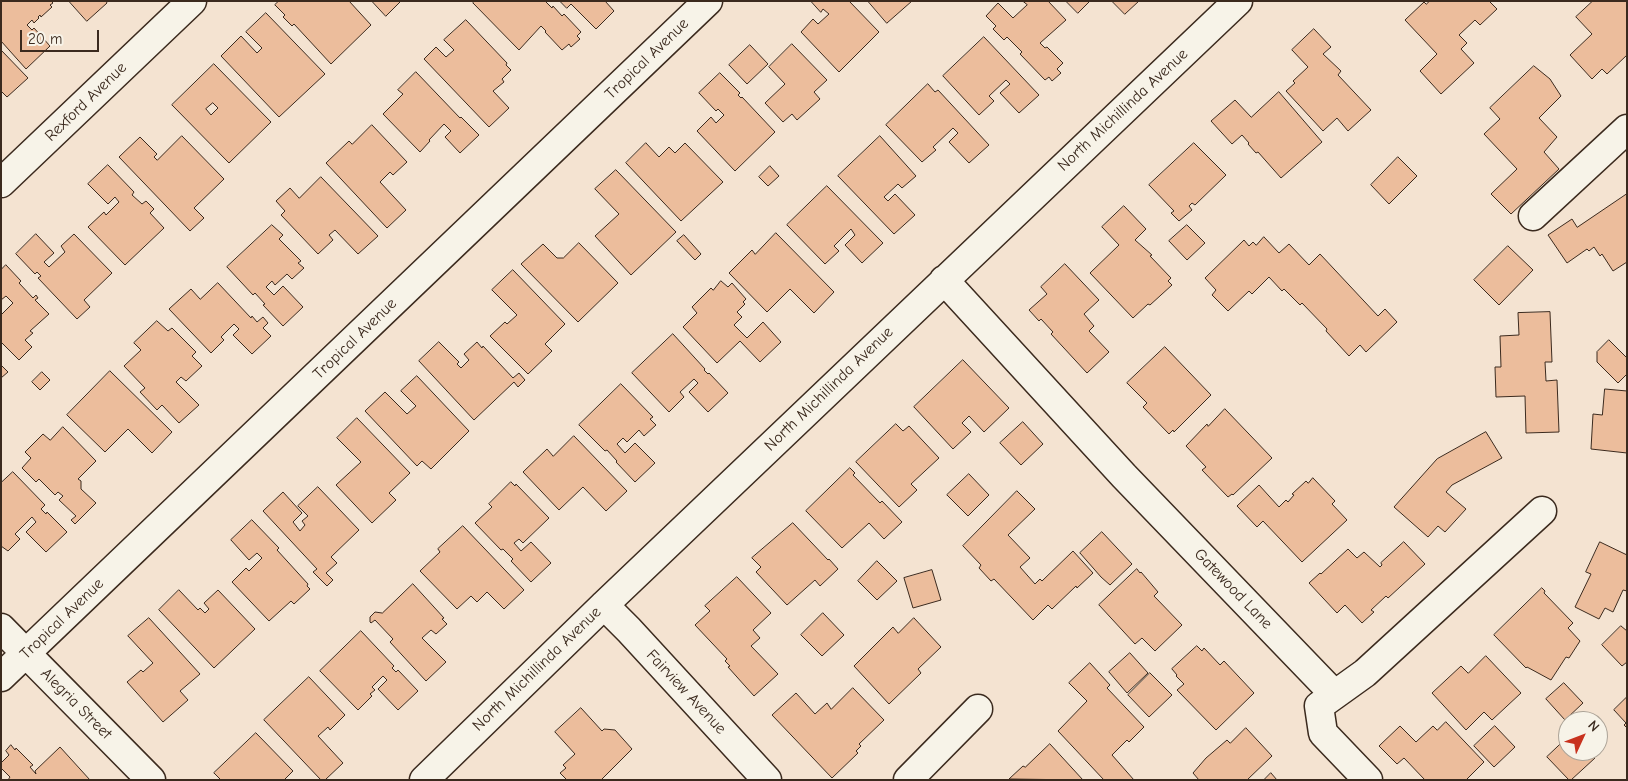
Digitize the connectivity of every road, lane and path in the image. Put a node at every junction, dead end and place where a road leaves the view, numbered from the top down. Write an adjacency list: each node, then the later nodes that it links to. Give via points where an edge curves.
1 (192, 1): 5 (street, Rexford Avenue)
2 (708, 1): 11 (street, Tropical Avenue)
3 (1238, 1): 7 (street, North Michillinda Avenue)
4 (1627, 130): 6 (street)
5 (1, 183)
6 (1533, 216)
7 (944, 280): 9 (street, North Michillinda Avenue); 13 (street, Gatewood Lane, via 1124,476)
8 (1542, 510): 13 (street, via 1365,673)
9 (604, 605): 16 (street, North Michillinda Avenue); 17 (street, Fairview Avenue)
10 (1, 628): 11 (street, Alegria Street)
11 (26, 654): 12 (street, Tropical Avenue); 15 (street, Alegria Street)
12 (1, 678)
13 (1334, 694): 19 (street, via 1319,706 1323,733)
14 (978, 709): 18 (street)
15 (150, 780)
16 (424, 780)
17 (767, 780)
18 (908, 780)
19 (1368, 780)

